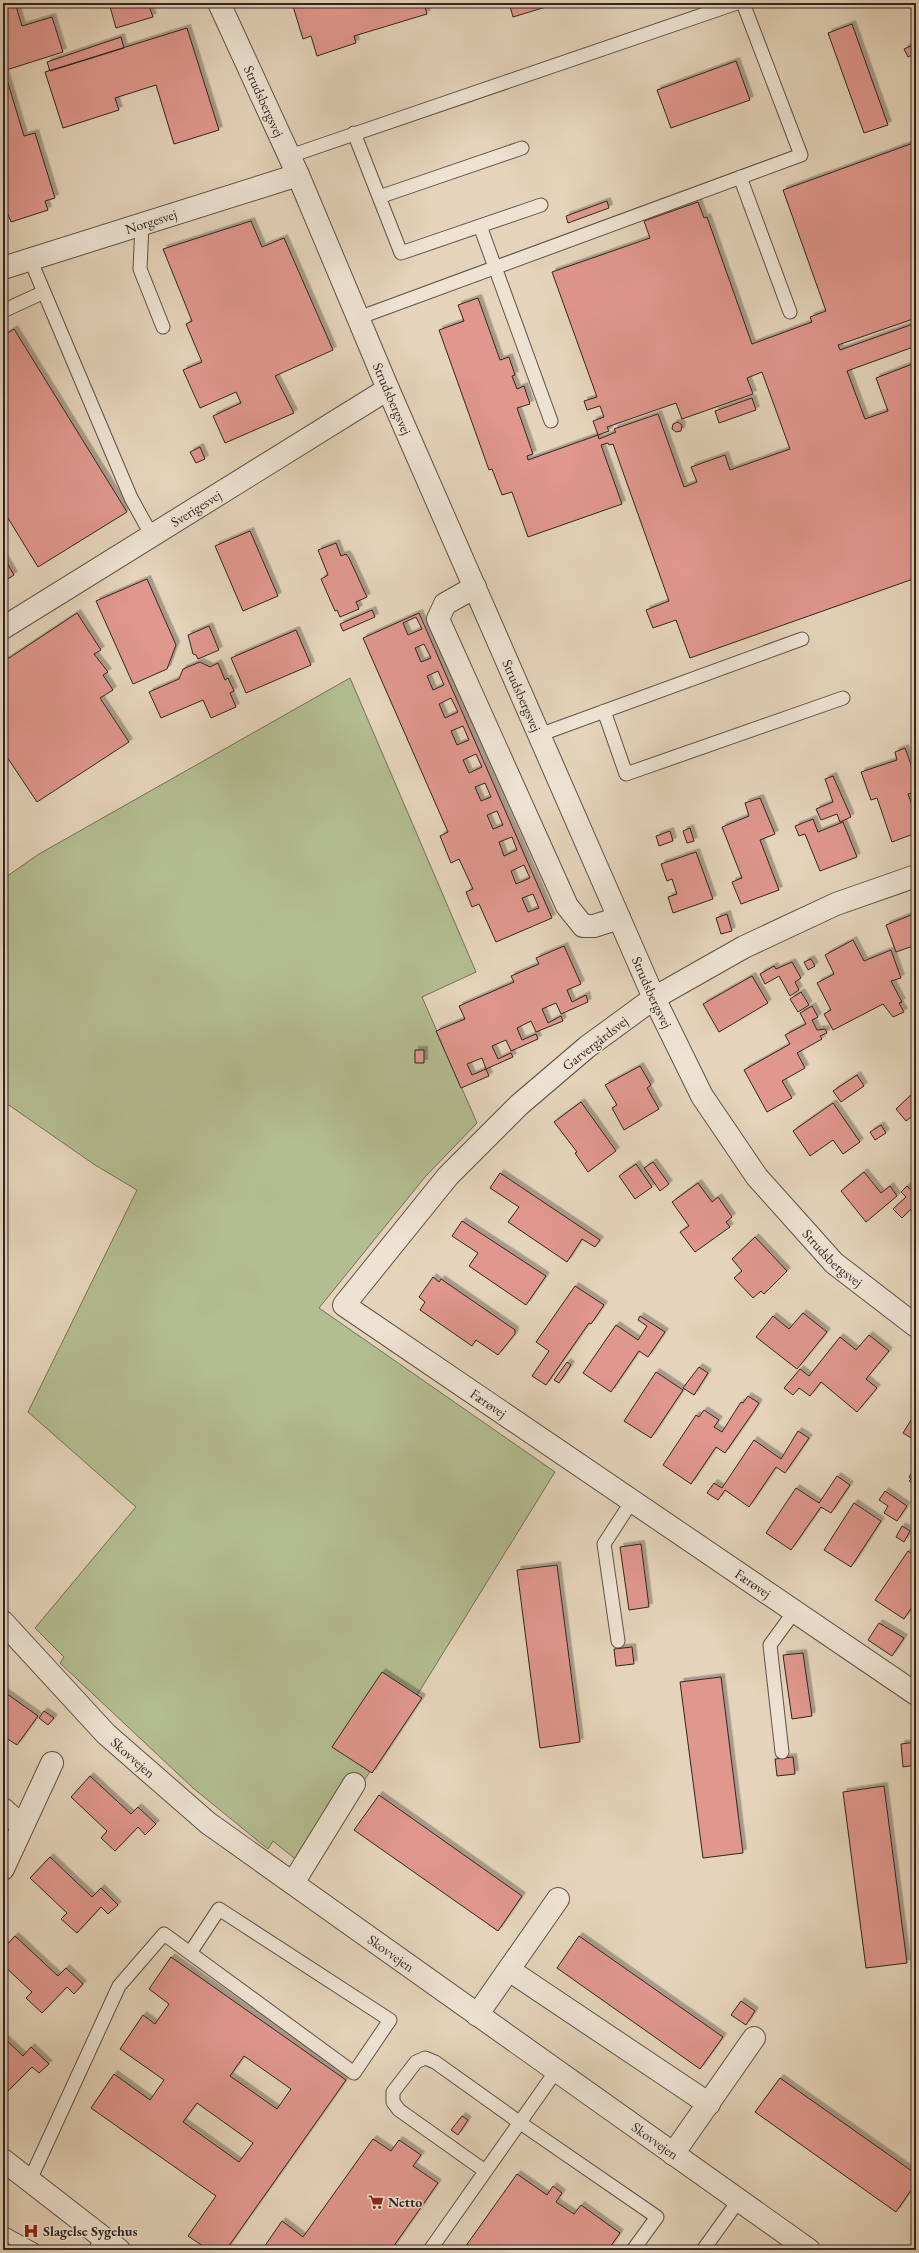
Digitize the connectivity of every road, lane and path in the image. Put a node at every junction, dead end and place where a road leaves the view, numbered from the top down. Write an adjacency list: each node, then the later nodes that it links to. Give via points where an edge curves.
1 (219, 3): 6 (street, Strudsbergsvej)
2 (737, 3): 4 (lane)
3 (743, 3): 7 (lane, via 801,155)
4 (354, 134): 6 (lane); 8 (lane)
5 (522, 148): 8 (lane)
6 (294, 165): 10 (street, Norgesvej); 18 (street, Strudsbergsvej)
7 (740, 178): 14 (lane); 17 (lane)
8 (379, 197): 11 (lane, via 401,253)
9 (541, 205): 11 (lane)
10 (142, 224): 12 (street, Norgesvej); 19 (lane, via 140,269)
11 (480, 226): 14 (lane)
12 (30, 259): 13 (street, Norgesvej); 15 (lane)
13 (3, 268)
14 (496, 268): 18 (lane); 21 (lane)
15 (44, 292): 16 (lane); 22 (lane, via 131,498)
16 (3, 310)
17 (790, 312)
18 (358, 318): 20 (street, Strudsbergsvej)
19 (164, 327)
20 (388, 390): 22 (street, Sverigesvej); 23 (street, Strudsbergsvej)
21 (551, 422)
22 (152, 536): 24 (street, Sverigesvej)
23 (475, 587): 28 (street, Strudsbergsvej); 30 (street, via 445,604 438,619 567,906 584,926 594,926)
24 (3, 628)
25 (802, 639): 27 (lane)
26 (843, 698): 27 (lane, via 626,774)
27 (604, 711): 28 (lane)
28 (539, 735): 30 (street, Strudsbergsvej)
29 (916, 876): 31 (street, Garvergårdsvej, via 828,907 744,947)
30 (619, 918): 31 (street, Strudsbergsvej)
31 (654, 998): 32 (street, Garvergårdsvej, via 587,1047 519,1105 448,1176); 33 (street, Strudsbergsvej, via 702,1096 757,1177 834,1263)
32 (344, 1306): 34 (street, Færøvej)
33 (916, 1326)
34 (632, 1501): 35 (street, Færøvej); 37 (lane, via 604,1544)
35 (794, 1612): 38 (street, Færøvej); 39 (lane, via 770,1645)
36 (3, 1622): 45 (street, Skovvejen, via 106,1734 208,1823)
37 (618, 1642)
38 (916, 1694)
39 (782, 1752)
40 (52, 1763): 43 (street)
41 (354, 1784): 45 (street)
42 (3, 1809): 43 (street)
43 (22, 1826): 44 (street)
44 (3, 1869)
45 (293, 1883): 49 (street, Skovvejen)
46 (558, 1899): 48 (street)
47 (190, 1953): 47 (lane, via 354,2073 390,2020 219,1909); 57 (lane, via 164,1934 119,1986)
48 (509, 1970): 49 (street); 52 (street)
49 (478, 2015): 51 (street, Skovvejen)
50 (754, 2038): 52 (street)
51 (556, 2071): 53 (lane); 54 (street, Skovvejen)
52 (709, 2104): 54 (street)
53 (519, 2122): 56 (lane); 56 (lane, via 435,2062 425,2058 416,2062 393,2092 393,2102 399,2110); 63 (lane, via 657,2217)
54 (673, 2154): 58 (street, Skovvejen)
55 (3, 2160): 57 (street)
56 (485, 2170): 62 (lane)
57 (29, 2182): 60 (street)
58 (738, 2200): 64 (lane); 65 (street, Skovvejen)
59 (3, 2233): 61 (lane)
60 (105, 2246)
61 (34, 2250)
62 (430, 2250)
63 (633, 2250)
64 (704, 2250)
65 (809, 2250)

